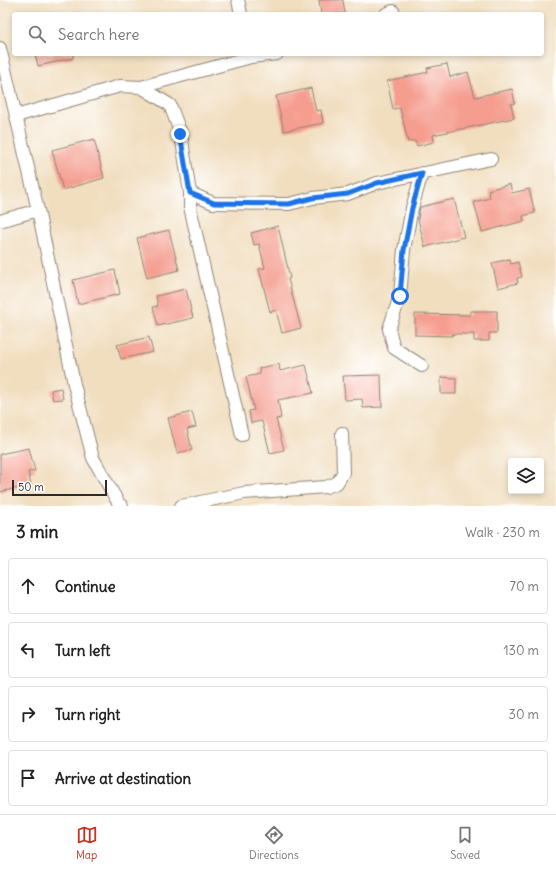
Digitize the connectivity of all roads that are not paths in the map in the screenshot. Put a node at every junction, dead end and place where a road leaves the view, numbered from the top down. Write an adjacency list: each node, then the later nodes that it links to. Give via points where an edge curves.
1 (238, 0): 2 (street)
2 (241, 12)
3 (0, 48): 6 (street)
4 (247, 56): 5 (street)
5 (142, 87): 6 (street, via 120,86); 9 (street, via 170,105 180,134)
6 (16, 116): 10 (street)
7 (491, 159): 8 (street)
8 (422, 173): 9 (street, via 377,183 348,194 312,198 289,204 214,203); 12 (street, via 404,250 400,296 389,329 394,348)
9 (190, 193): 14 (street, via 190,207)
10 (38, 210): 11 (street); 15 (street, via 74,384 93,458)
11 (0, 221)
12 (422, 366)
13 (342, 433): 16 (street, via 343,473 337,483 326,487 244,493)
14 (242, 435)
15 (122, 506)
16 (182, 506)

